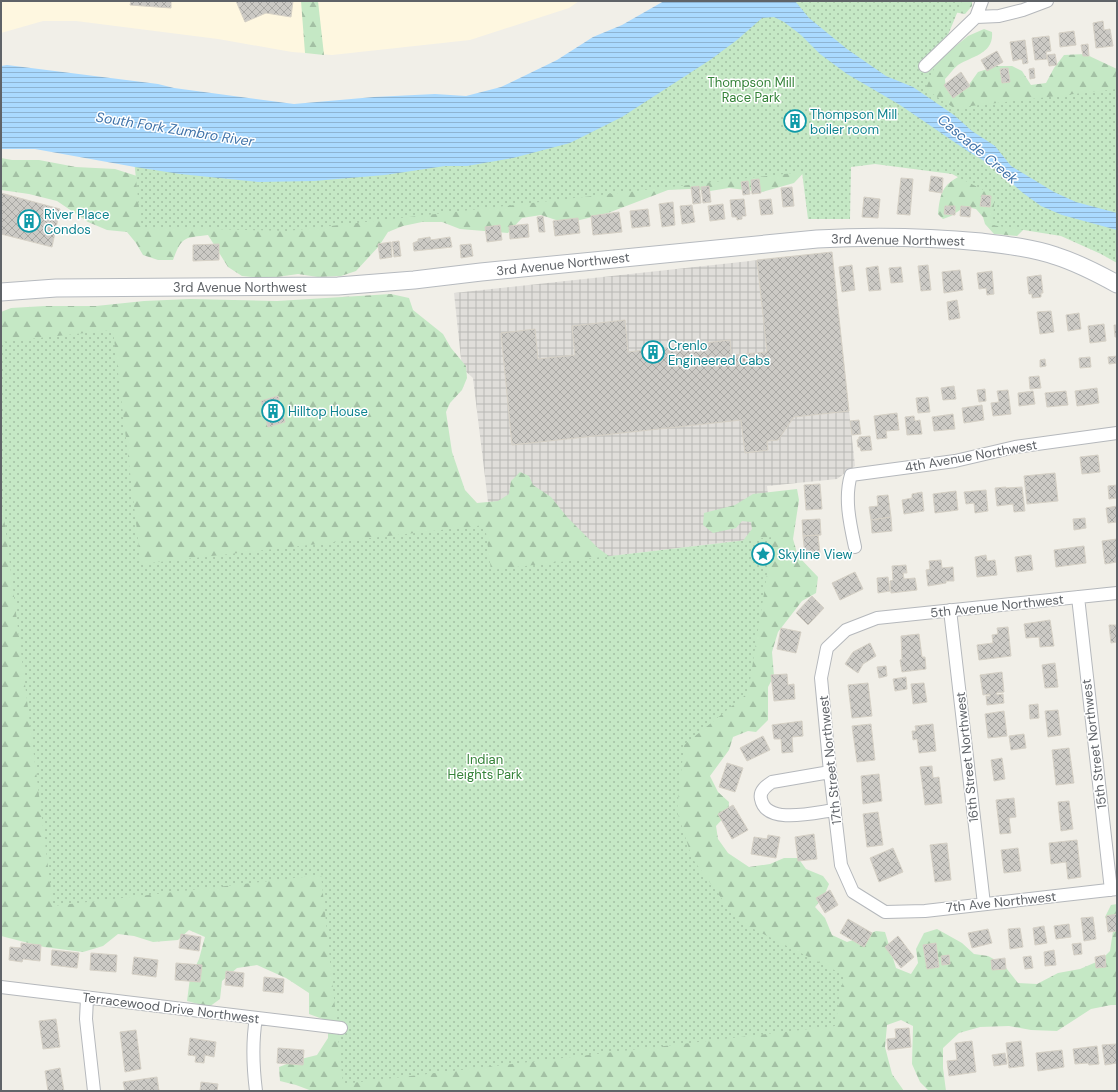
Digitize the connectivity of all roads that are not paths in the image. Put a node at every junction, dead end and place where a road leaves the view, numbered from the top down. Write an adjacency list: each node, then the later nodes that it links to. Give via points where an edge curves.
1 (982, 1): 3 (street)
2 (1047, 1): 3 (street, via 999,16)
3 (976, 17): 4 (street)
4 (925, 66)
5 (1117, 284): 6 (main road, 3rd Avenue Northwest, via 1080,264 1029,249 957,240 854,237 338,286 56,288)
6 (1, 292)
7 (1117, 433): 8 (street, 4th Avenue Northwest, via 1015,447 955,461 851,474 847,486)
8 (855, 548)
9 (1117, 593): 10 (street, 5th Avenue Northwest)
10 (1078, 598): 11 (street, 5th Avenue Northwest); 15 (street, 15th Street Northwest)
11 (950, 610): 12 (street, 5th Avenue Northwest); 16 (street, 16th Street Northwest)
12 (877, 618): 13 (street, 17th Street Northwest, via 846,630 827,648 821,678)
13 (830, 772): 14 (street, 17th Street Northwest); 14 (street, via 772,782 767,785 760,797 770,811 783,816)
14 (835, 810): 17 (street, 17th Street Northwest, via 841,865 853,892)
15 (1114, 889): 16 (street, 7th Ave Northwest)
16 (984, 904): 17 (street, 7th Ave Northwest, via 925,911)
17 (885, 912)
18 (1, 988): 19 (street, Terracewood Drive Northwest)
19 (87, 998): 20 (street, Terracewood Drive Northwest); 22 (street, via 86,1019)
20 (256, 1018): 21 (street, Terracewood Drive Northwest); 23 (street, via 253,1052)
21 (341, 1028)
22 (94, 1091)
23 (256, 1091)

